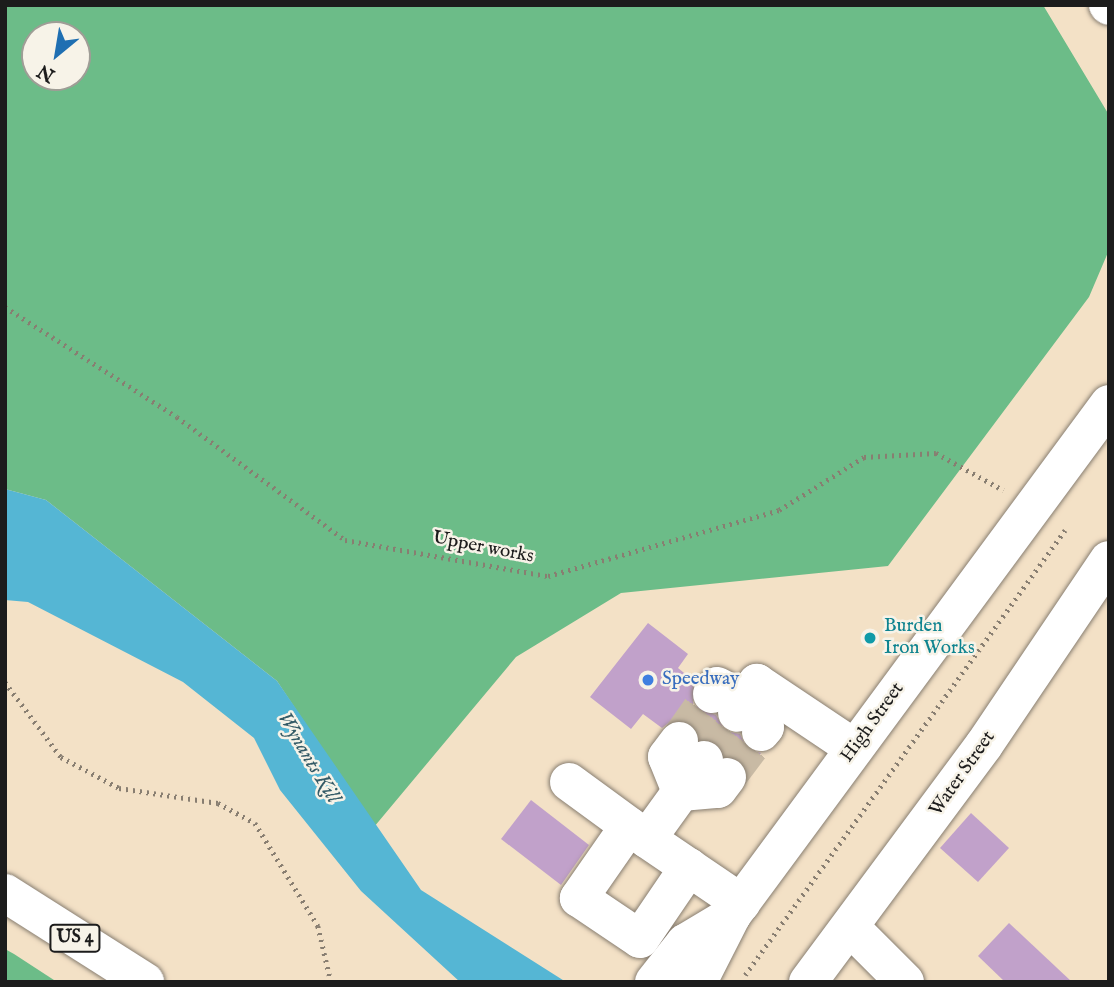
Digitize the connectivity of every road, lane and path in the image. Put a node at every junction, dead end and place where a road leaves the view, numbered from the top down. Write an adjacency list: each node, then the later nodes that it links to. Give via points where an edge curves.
1 (5, 307): 4 (path, Upper works, via 177,417 345,540 548,576 779,510 864,457 936,453)
2 (1109, 387): 3 (main road, High Street)
3 (1098, 418): 4 (main road, High Street)
4 (1032, 506): 9 (main road, High Street)
5 (1069, 524): 22 (path)
6 (1109, 560): 16 (main road, Water Street)
7 (5, 682): 19 (path, via 61,757 119,788 218,803 255,823 318,926)
8 (739, 710): 9 (main road, via 757,683)
9 (854, 748): 15 (main road, High Street)
10 (569, 782): 12 (main road)
11 (681, 792): 11 (main road, via 718,789 703,759 667,757); 12 (main road)
12 (638, 832): 13 (main road); 13 (main road, via 579,898 640,939)
13 (689, 867): 15 (main road)
14 (5, 893): 18 (main road, US 4)
15 (737, 909): 20 (main road, via 685,943); 21 (main road, High Street)
16 (852, 929): 17 (main road, Water Street); 23 (main road)
17 (814, 974)
18 (145, 982)
19 (331, 982)
20 (654, 982)
21 (698, 982)
22 (741, 982)
23 (905, 982)

